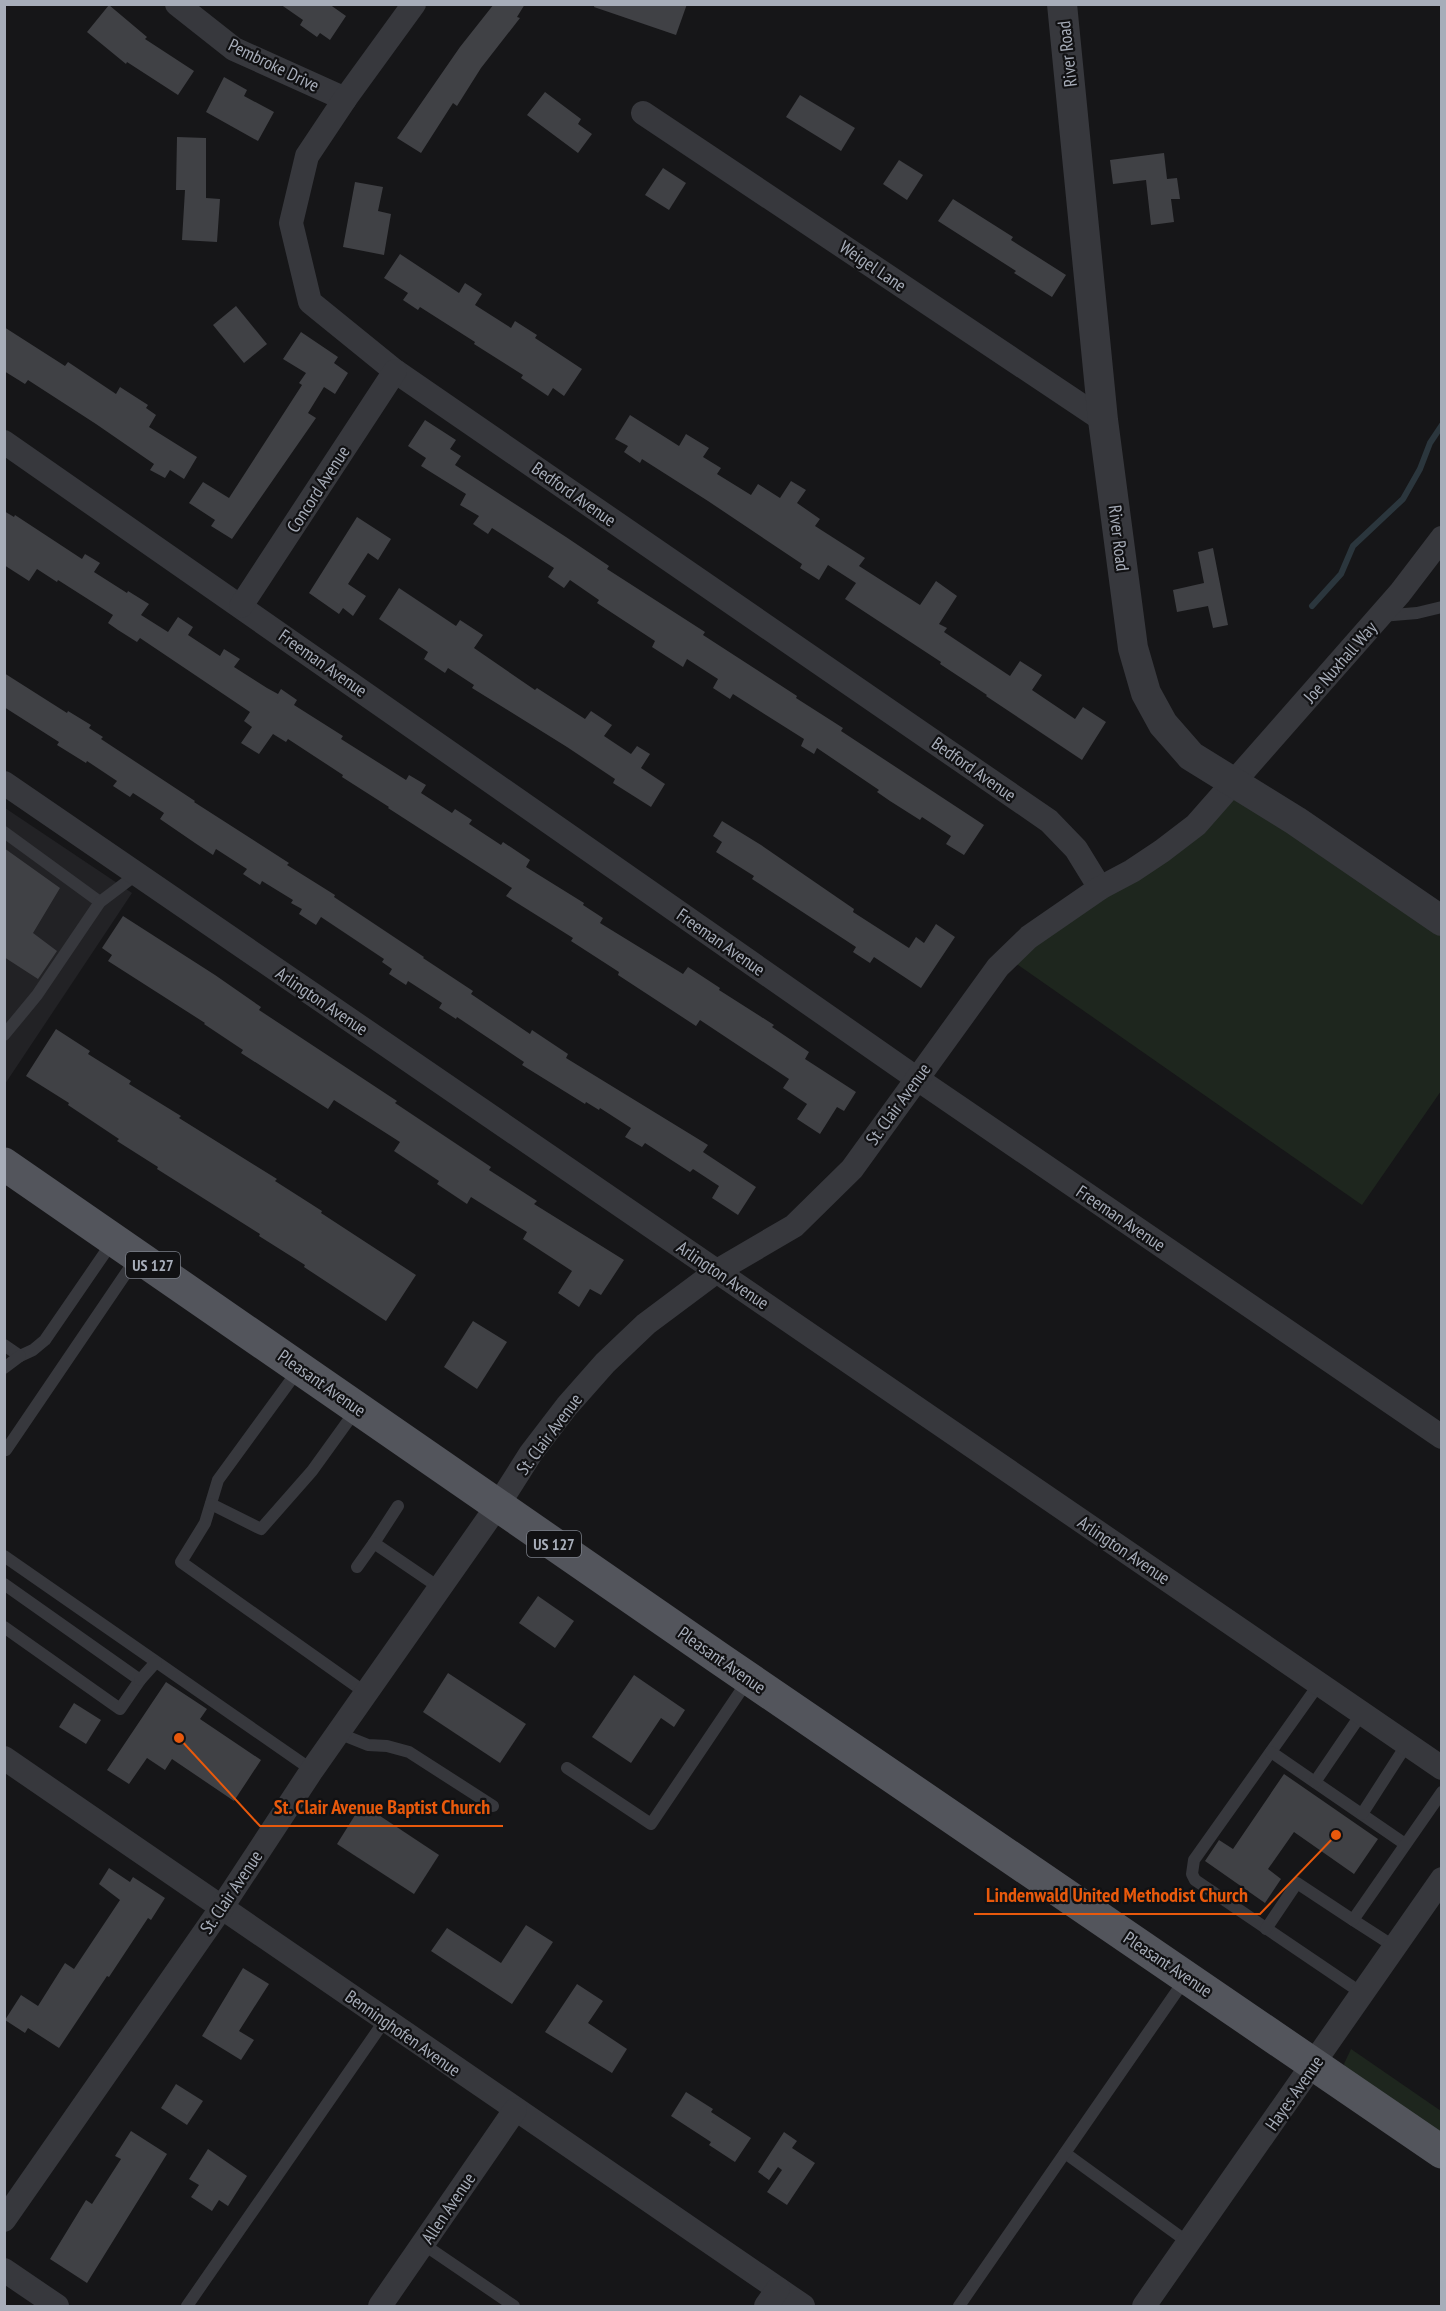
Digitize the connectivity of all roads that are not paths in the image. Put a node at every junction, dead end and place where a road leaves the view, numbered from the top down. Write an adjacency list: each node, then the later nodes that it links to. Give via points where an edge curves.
1 (177, 4): 4 (street, Pembroke Drive, via 234,49)
2 (414, 4): 4 (street, Bedford Avenue)
3 (1062, 4): 7 (street, River Road)
4 (345, 99): 6 (street, Bedford Avenue, via 307,156 291,224 310,302)
5 (643, 113): 7 (street, Weigel Lane)
6 (395, 371): 10 (street, Concord Avenue); 17 (street, Bedford Avenue, via 1049,821 1076,849)
7 (1103, 420): 14 (street, River Road, via 1133,648 1146,693 1164,724 1191,756)
8 (4, 442): 10 (street, Freeman Avenue)
9 (1442, 538): 12 (street, Joe Nuxhall Way)
10 (241, 606): 21 (street, Freeman Avenue)
11 (1442, 607): 12 (lane)
12 (1381, 616): 14 (street, Joe Nuxhall Way)
13 (4, 783): 16 (street, Arlington Avenue)
14 (1234, 784): 17 (street, St. Clair Avenue, via 1196,825 1132,871); 19 (street, River Road, via 1296,821)
15 (4, 832): 18 (lane)
16 (137, 874): 18 (lane); 24 (street, Arlington Avenue)
17 (1100, 888): 21 (street, St. Clair Avenue, via 1029,936 998,967)
18 (100, 902): 20 (lane, via 37,995)
19 (1442, 921)
20 (6, 1030)
21 (916, 1078): 24 (street, St. Clair Avenue, via 852,1169 794,1226); 30 (street, Freeman Avenue)
22 (4, 1164): 23 (main road, Pleasant Avenue / US 127)
23 (126, 1248): 26 (lane, via 45,1340); 28 (main road, Pleasant Avenue / US 127); 31 (lane)
24 (717, 1271): 33 (street, St. Clair Avenue, via 646,1324 605,1363 547,1432); 44 (street, Arlington Avenue)
25 (4, 1345): 26 (lane)
26 (20, 1356): 27 (lane)
27 (4, 1368)
28 (300, 1368): 29 (main road, Pleasant Avenue / US 127); 32 (lane, via 218,1480)
29 (357, 1408): 32 (lane, via 312,1471 261,1529); 33 (main road, Pleasant Avenue / US 127)
30 (1442, 1437)
31 (6, 1450)
32 (211, 1504): 45 (lane, via 205,1523 181,1562)
33 (498, 1505): 39 (street, St. Clair Avenue); 42 (main road, Pleasant Avenue / US 127)
34 (398, 1506): 35 (lane)
35 (374, 1543): 37 (lane); 39 (lane)
36 (4, 1556): 41 (lane)
37 (357, 1567)
38 (4, 1584): 43 (lane)
39 (440, 1588): 45 (street, St. Clair Avenue)
40 (6, 1630): 43 (lane, via 120,1709)
41 (156, 1662): 43 (lane); 53 (lane)
42 (749, 1679): 51 (lane, via 651,1824); 64 (main road, Pleasant Avenue / US 127)
43 (140, 1680)
44 (1319, 1684): 46 (street, Arlington Avenue); 49 (lane)
45 (366, 1693): 47 (street, St. Clair Avenue)
46 (1362, 1713): 48 (street, Arlington Avenue); 54 (lane)
47 (338, 1733): 53 (street, St. Clair Avenue); 56 (lane, via 368,1745 409,1752)
48 (1407, 1744): 52 (street, Arlington Avenue); 57 (lane)
49 (1271, 1752): 54 (lane); 62 (lane, via 1191,1868 1195,1880)
50 (4, 1758): 60 (street, Benninghofen Avenue)
51 (567, 1768)
52 (1442, 1768)
53 (312, 1770): 60 (street, St. Clair Avenue)
54 (1315, 1782): 57 (lane)
55 (1442, 1792): 58 (lane)
56 (493, 1806)
57 (1362, 1814): 58 (lane)
58 (1405, 1844): 61 (lane)
59 (1442, 1879): 63 (street, Hayes Avenue)
60 (222, 1907): 66 (street, Benninghofen Avenue); 71 (street, St. Clair Avenue)
61 (1353, 1920): 62 (lane, via 1297,1883); 63 (lane)
62 (1266, 1929): 65 (lane)
63 (1395, 1947): 65 (street, Hayes Avenue)
64 (1187, 1977): 67 (main road, Pleasant Avenue / US 127); 70 (lane)
65 (1363, 1994): 67 (street, Hayes Avenue)
66 (385, 2020): 68 (street, Benninghofen Avenue); 77 (lane)
67 (1314, 2065): 69 (main road, Pleasant Avenue / US 127); 72 (street, Hayes Avenue)
68 (515, 2110): 73 (street, Allen Avenue); 75 (street, Benninghofen Avenue)
69 (1442, 2152)
70 (1065, 2153): 72 (lane); 81 (lane)
71 (4, 2220)
72 (1189, 2243): 82 (street, Hayes Avenue)
73 (423, 2244): 78 (street, Allen Avenue); 79 (lane)
74 (4, 2270): 76 (street)
75 (772, 2298): 80 (street, Benninghofen Avenue)
76 (57, 2307)
77 (187, 2307)
78 (381, 2307)
79 (514, 2307)
80 (803, 2307)
81 (959, 2307)
82 (1144, 2307)

